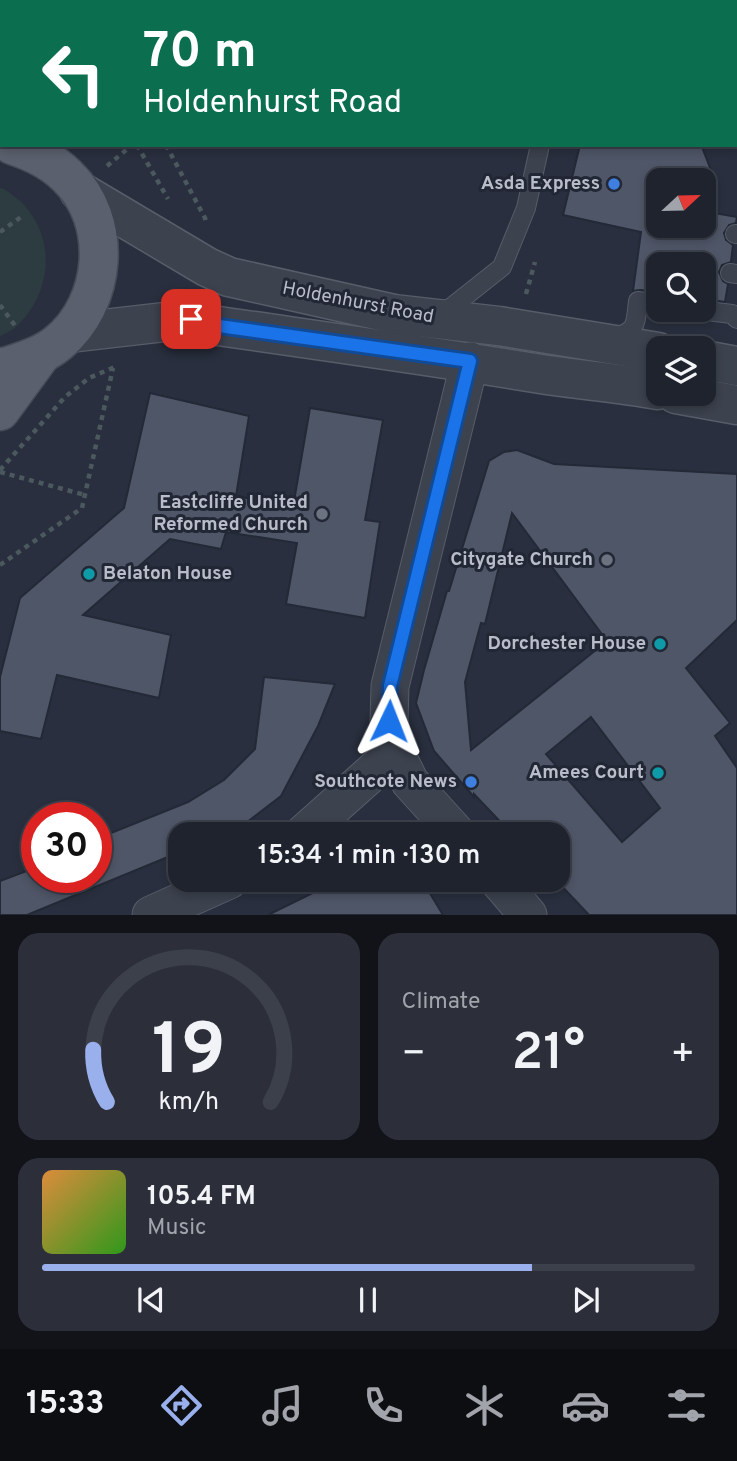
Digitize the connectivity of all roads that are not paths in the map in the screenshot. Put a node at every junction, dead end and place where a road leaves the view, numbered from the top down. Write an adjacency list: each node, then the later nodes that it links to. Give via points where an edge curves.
1 (18, 147): 3 (main road)
2 (540, 147): 6 (lane, via 526,208 502,267 449,309)
3 (78, 170): 6 (street, Holdenhurst Road, via 207,267 229,277); 8 (main road, via 98,234 99,269 89,302)
4 (646, 300): 9 (lane, via 639,298 632,330)
5 (716, 312): 7 (lane)
6 (394, 314): 9 (street, Holdenhurst Road)
7 (737, 319)
8 (42, 339): 11 (street, Holdenhurst Road, via 191,319); 14 (main road); 18 (main road)
9 (599, 342): 10 (street, Holdenhurst Road)
10 (646, 350)
11 (470, 361): 15 (street, Holdenhurst Road); 19 (street, via 390,686 389,721)
12 (716, 362): 13 (street)
13 (737, 366)
14 (0, 367)
15 (646, 388)
16 (716, 401): 17 (street)
17 (737, 405)
18 (0, 411)
19 (396, 752): 20 (street); 21 (street, via 410,782)
20 (317, 822)
21 (446, 822)
22 (202, 892): 24 (street)
23 (508, 892): 25 (street)
24 (151, 915)
25 (528, 915)

